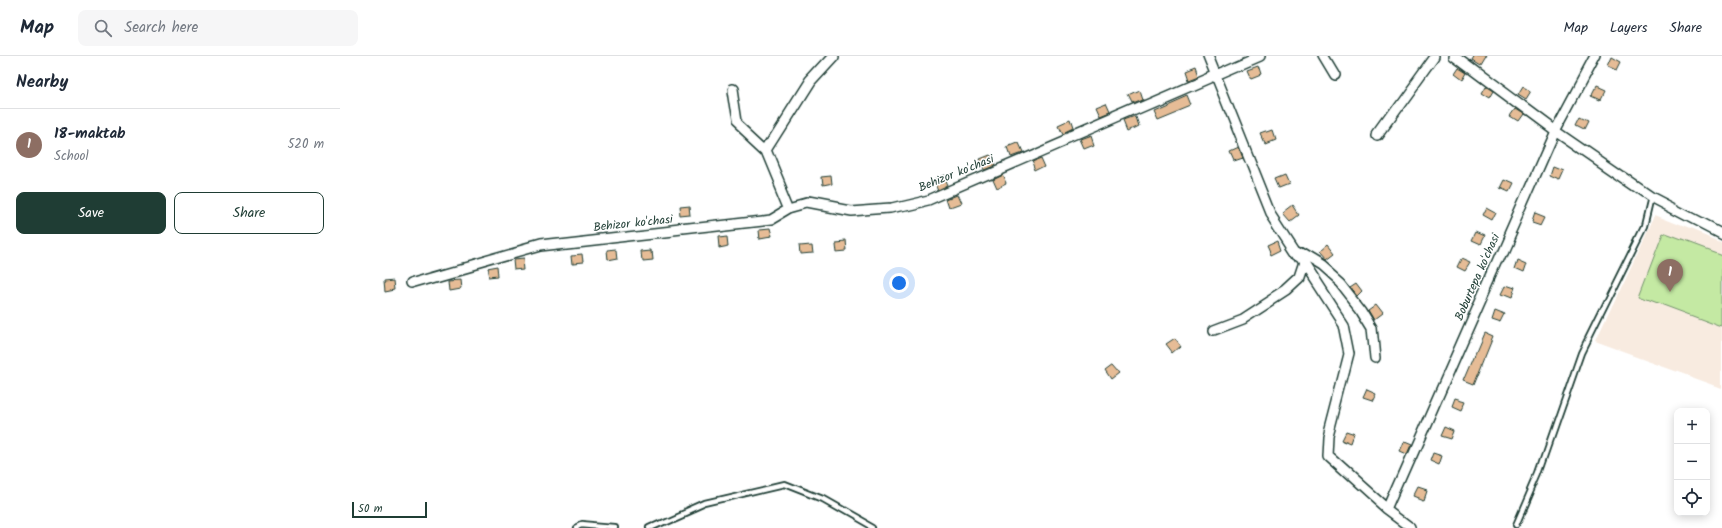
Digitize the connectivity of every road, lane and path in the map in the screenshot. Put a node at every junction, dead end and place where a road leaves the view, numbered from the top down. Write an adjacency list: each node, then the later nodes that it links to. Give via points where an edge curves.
1 (833, 56): 13 (street, via 809,82)
2 (1208, 56): 8 (street)
3 (1260, 56): 8 (street, Behizor ko'chasi)
4 (1324, 56): 9 (street)
5 (1434, 56): 12 (street)
6 (1454, 56): 11 (street)
7 (1595, 56): 11 (street, Boburtepa ko'chasi)
8 (1216, 75): 15 (street, Behizor ko'chasi, via 929,199 884,209 850,211 808,203); 17 (street, via 1270,213)
9 (1335, 76)
10 (732, 90): 13 (street, via 737,123)
11 (1555, 131): 14 (street); 22 (street, Boburtepa ko'chasi)
12 (1377, 135)
13 (766, 150): 15 (street)
14 (1651, 197): 16 (street); 23 (lane, via 1644,226 1581,353 1539,473)
15 (790, 208): 19 (street, Behizor ko'chasi, via 770,220 540,246)
16 (1722, 234)
17 (1294, 249): 18 (street); 21 (street, via 1322,266 1340,282 1361,309 1372,327)
18 (1304, 264): 20 (street, via 1299,280 1286,291 1243,319); 22 (street, via 1343,324 1349,354 1328,435 1327,455)
19 (411, 283)
20 (1214, 330)
21 (1375, 359)
22 (1388, 510): 28 (street)
23 (1517, 524)
24 (575, 528): 25 (lane, via 581,525)
25 (616, 528)
26 (648, 528): 27 (lane, via 704,502 785,484 823,499)
27 (874, 528)
28 (1412, 528)

